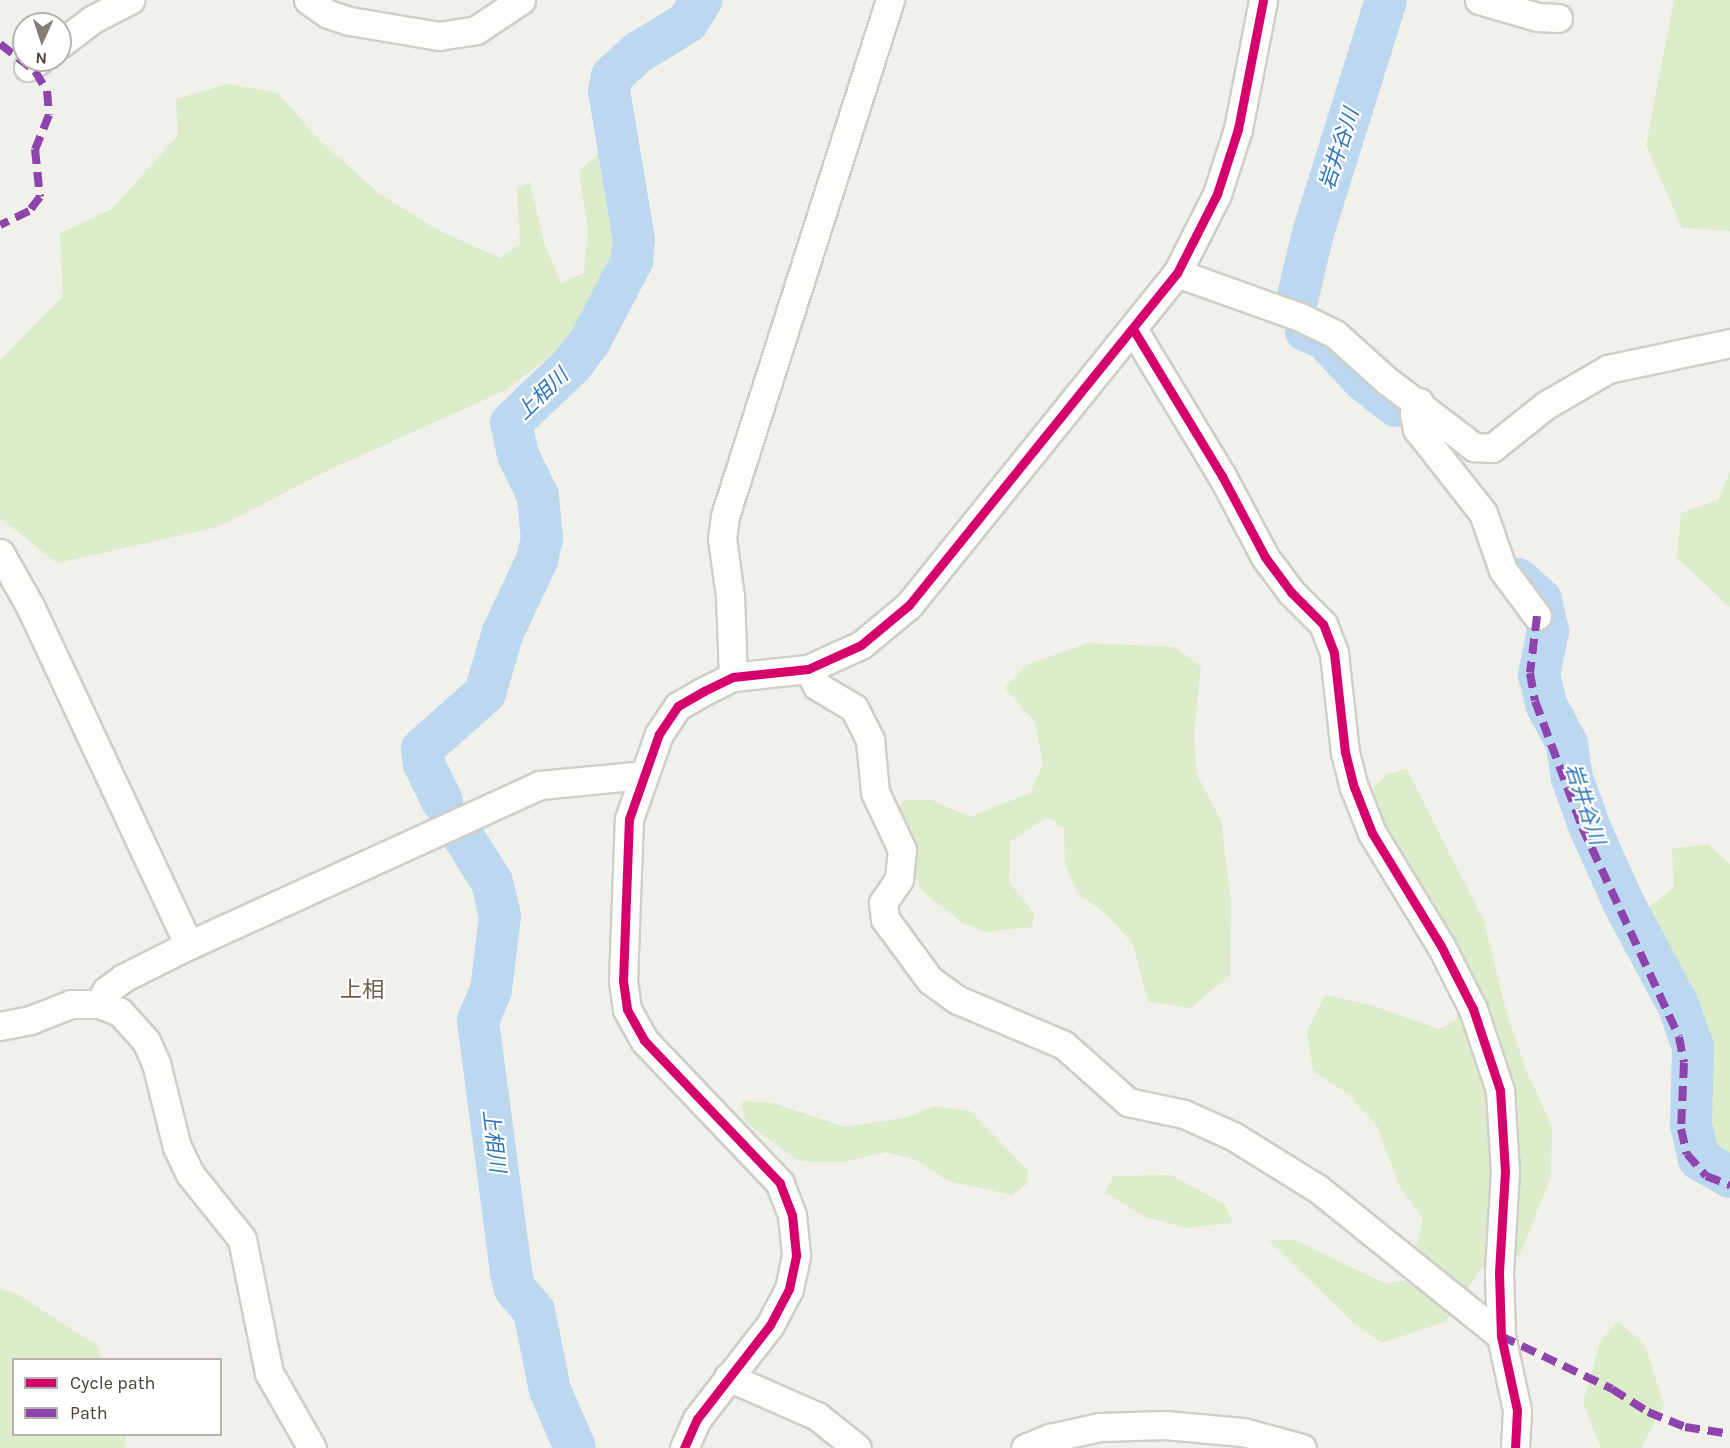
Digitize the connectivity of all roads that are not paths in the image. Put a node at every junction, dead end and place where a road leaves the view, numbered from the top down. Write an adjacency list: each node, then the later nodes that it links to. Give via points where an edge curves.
1 (130, 0): 8 (street)
2 (308, 0): 3 (street, via 328,14 350,21 439,36 476,30)
3 (521, 0)
4 (890, 0): 16 (street, via 725,516 722,538)
5 (1263, 0): 9 (street, via 1238,129 1217,194)
6 (1479, 0): 7 (street, via 1538,17)
7 (1558, 18)
8 (72, 35)
9 (1177, 273): 10 (street); 12 (street, via 1300,317 1335,334 1386,380)
10 (1133, 329): 15 (street, via 909,605 861,645); 21 (street, via 1222,476 1265,557 1291,592 1323,624 1334,653 1345,752 1372,833 1441,946 1473,1009 1500,1090 1505,1171 1499,1273)
11 (1730, 343): 12 (street, via 1608,369 1546,405 1492,448 1474,447)
12 (1419, 402): 14 (street, via 1414,414 1417,429 1483,513 1503,570)
13 (0, 553): 18 (street, via 30,606)
14 (1537, 616)
15 (808, 669): 16 (street); 21 (street, via 817,686 854,708 870,740 875,792 902,850 899,879 883,903 885,919 930,980 958,1000 1064,1045 1128,1102 1184,1114 1233,1136 1317,1188)
16 (734, 676): 17 (street, via 678,706 659,734)
17 (643, 775): 18 (street, via 540,786); 22 (street, via 629,819 627,847 623,981 627,1009 644,1040 761,1159 780,1183 792,1215 796,1255 789,1290 770,1325)
18 (189, 945): 19 (street, via 123,978 106,991)
19 (99, 1004): 20 (street, via 71,1004 30,1020); 23 (street, via 120,1012 146,1041 156,1063 177,1147 190,1174 242,1239 269,1373)
20 (0, 1026)
21 (1502, 1336): 28 (street, via 1517,1410)
22 (728, 1377): 24 (street, via 697,1419); 25 (street, via 817,1416)
23 (312, 1448)
24 (684, 1448)
25 (856, 1448)
26 (1025, 1448): 27 (street, via 1100,1427 1165,1425 1243,1432)
27 (1302, 1448)
28 (1515, 1448)

